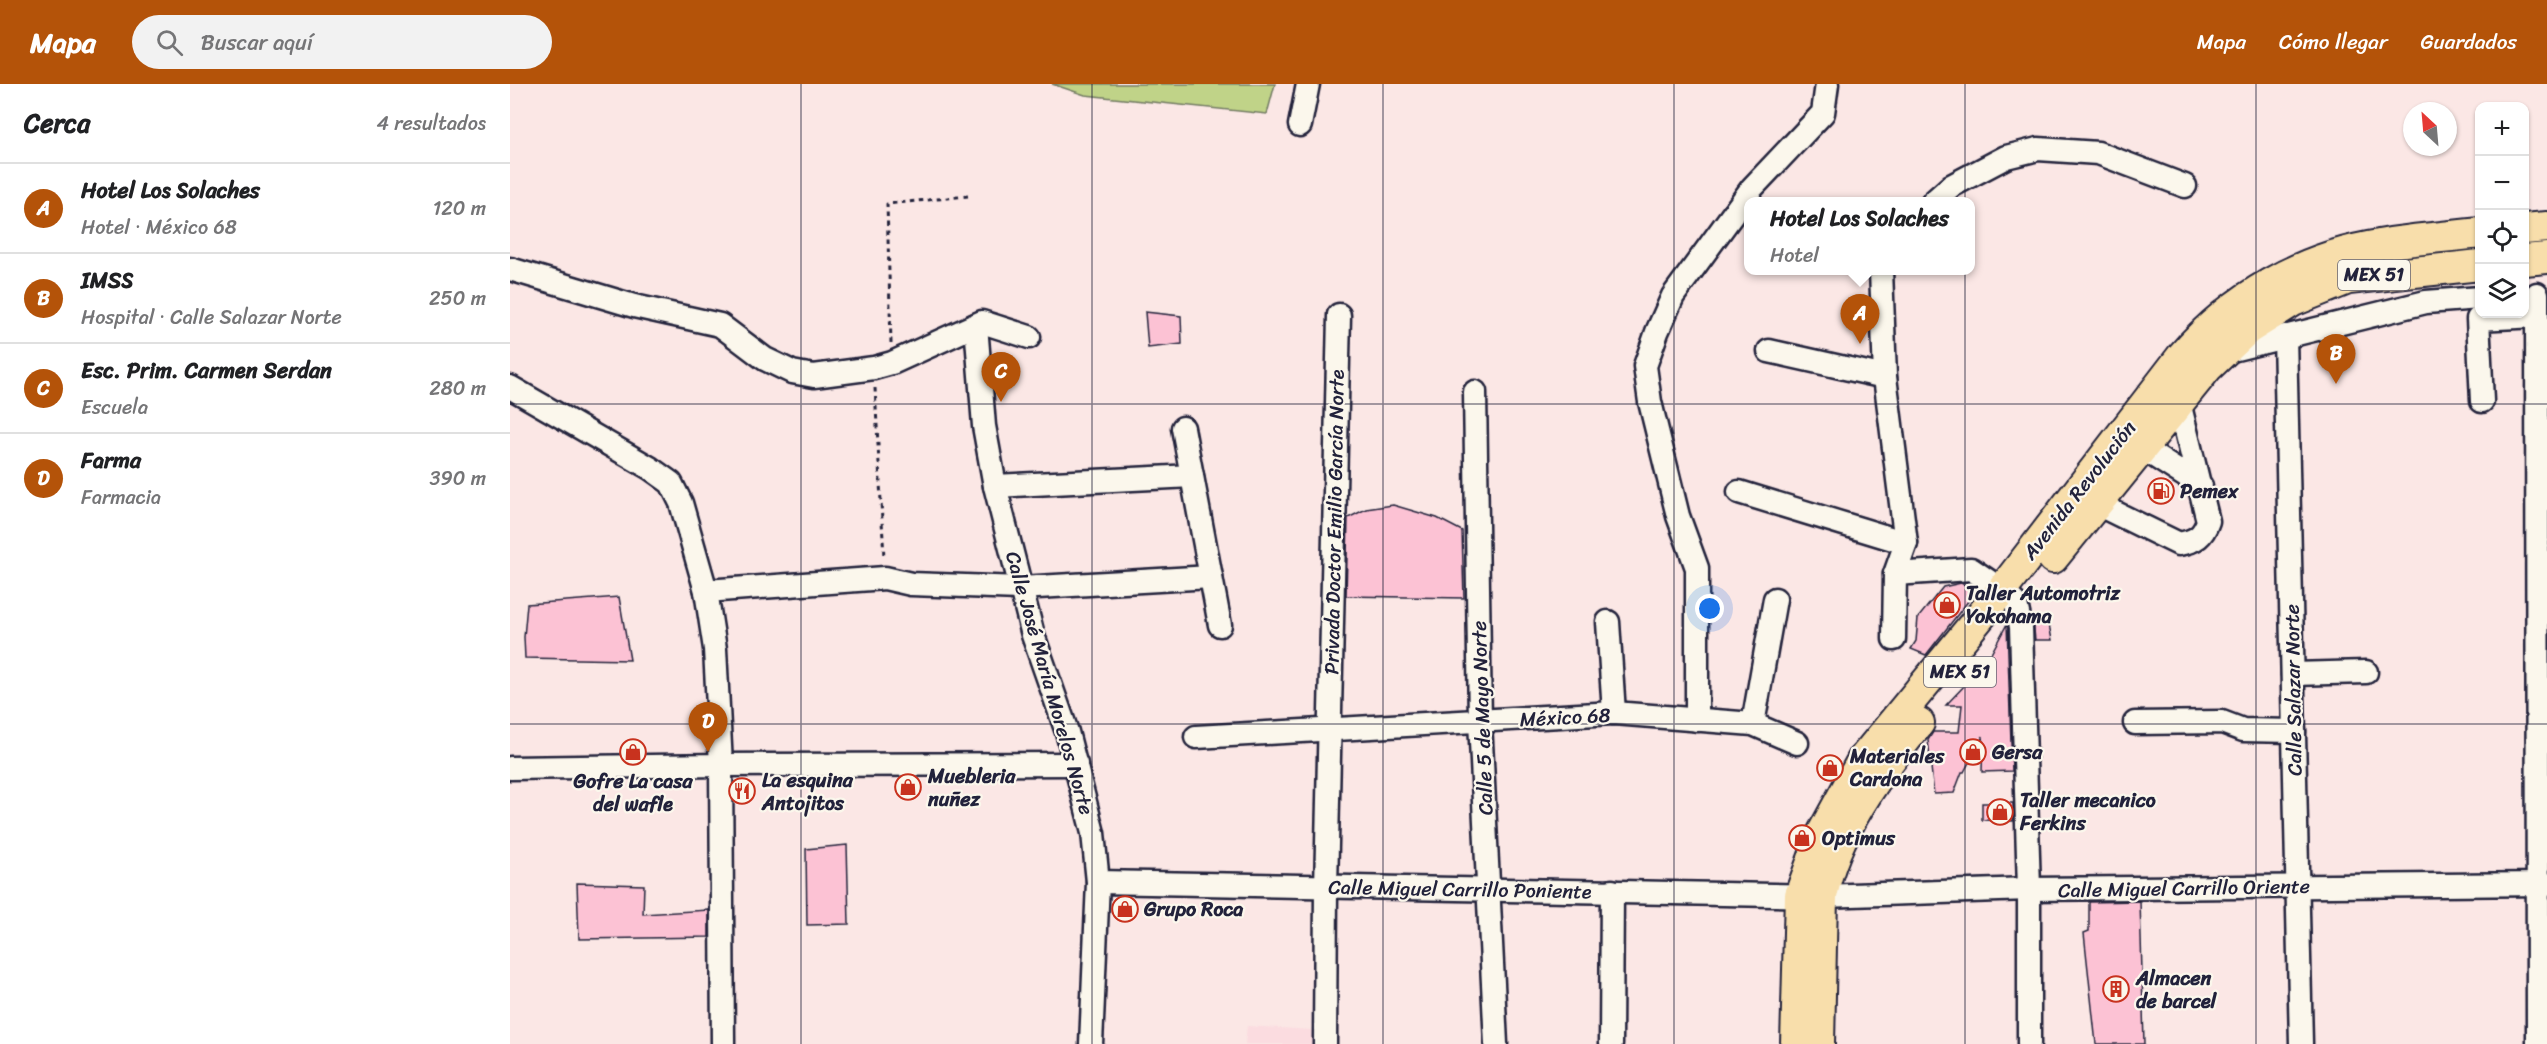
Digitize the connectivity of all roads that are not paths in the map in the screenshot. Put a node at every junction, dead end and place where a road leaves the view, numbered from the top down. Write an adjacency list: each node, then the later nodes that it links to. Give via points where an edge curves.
1 (1308, 84): 3 (street)
2 (1827, 84): 5 (street, via 1823,113)
3 (1300, 125)
4 (2185, 186): 6 (street, via 2098,153 2038,149 1997,162)
5 (1745, 197)
6 (1938, 197)
7 (1744, 199): 51 (street, via 1673,296 1645,366 1675,505 1697,568)
8 (2547, 227): 9 (main road)
9 (2529, 229)
10 (2475, 234): 30 (main road, Avenida Revolución / MEX 51, via 2351,250 2310,264 2265,287 2218,319 2194,342)
11 (2547, 258): 12 (main road)
12 (2529, 260)
13 (2475, 266): 23 (main road, Avenida Revolución / MEX 51, via 2348,279 2274,311 2248,328)
14 (510, 269): 19 (street, via 634,306 720,325 765,359 792,372 814,376 883,366)
15 (1881, 275): 24 (street)
16 (2475, 298): 20 (street, via 2426,302)
17 (2536, 299): 27 (street, via 2478,319); 36 (street)
18 (1339, 315): 55 (street, Privada Doctor Emilio García Norte)
19 (976, 325): 21 (street, via 982,322); 32 (street, Calle José María Morelos Norte, via 984,426)
20 (2284, 336): 23 (street); 48 (street, Calle Salazar Norte)
21 (1029, 337)
22 (1769, 351): 24 (street)
23 (2223, 353): 28 (main road, Avenida Revolución / MEX 51)
24 (1885, 377): 37 (street)
25 (510, 387): 41 (street, via 670,483 681,503)
26 (1475, 392): 52 (street, Calle 5 de Mayo Norte)
27 (2481, 401)
28 (2179, 402): 30 (main road, Avenida Revolución / MEX 51); 33 (street)
29 (1183, 428): 31 (street)
30 (2132, 441): 33 (street); 35 (main road, Avenida Revolución / MEX 51)
31 (1192, 477): 32 (street); 39 (street)
32 (995, 486): 40 (street, Calle José María Morelos Norte)
33 (2201, 486): 35 (street, via 2208,520 2204,533 2192,542 2179,544)
34 (1738, 492): 37 (street)
35 (2086, 498): 42 (main road, Avenida Revolución / MEX 51)
36 (2542, 523): 49 (street)
37 (1906, 543): 38 (street)
38 (1894, 574): 42 (street, via 1971,569); 46 (street)
39 (1211, 577): 40 (street); 45 (street)
40 (1020, 588): 41 (street, via 911,584 885,578); 59 (street, Calle José María Morelos Norte)
41 (706, 591): 60 (street, via 715,649)
42 (2009, 597): 66 (street, via 2021,627); 69 (main road, Avenida Revolución / MEX 51, via 1873,785 1847,829 1825,882)
43 (1775, 599): 54 (street)
44 (1608, 622): 50 (street)
45 (1220, 625)
46 (1894, 639)
47 (2366, 672): 48 (street)
48 (2293, 674): 56 (street, Calle Salazar Norte)
49 (2543, 693): 63 (street)
50 (1614, 713): 51 (street, México 68); 52 (street, México 68)
51 (1697, 720): 54 (street, México 68)
52 (1480, 721): 55 (street, México 68); 67 (street, Calle 5 de Mayo Norte)
53 (2135, 723): 56 (street, via 2222,722 2243,730)
54 (1753, 724): 58 (street, México 68)
55 (1329, 728): 57 (street, México 68); 65 (street, Privada Doctor Emilio García Norte)
56 (2294, 731): 64 (street, Calle Salazar Norte)
57 (1196, 737)
58 (1797, 743)
59 (1076, 764): 60 (street); 62 (street, Calle José María Morelos Norte, via 1093,833)
60 (721, 765): 61 (street); 70 (street)
61 (510, 768)
62 (1098, 882): 65 (street, Calle Miguel Carrillo Poniente); 71 (street, Calle José María Morelos Norte)
63 (2542, 884): 64 (street, Calle Miguel Carrillo Oriente); 79 (street)
64 (2297, 886): 66 (street, Calle Miguel Carrillo Oriente); 78 (street, Calle Salazar Norte)
65 (1326, 888): 67 (street, Calle Miguel Carrillo Poniente); 72 (street, Privada Doctor Emilio García Norte)
66 (2029, 890): 69 (street, Calle Miguel Carrillo Oriente); 77 (street)
67 (1488, 891): 68 (street, Calle Miguel Carrillo Poniente); 73 (street, Calle 5 de Mayo Norte)
68 (1612, 891): 69 (street, Calle Miguel Carrillo Poniente); 74 (street)
69 (1811, 895): 75 (main road, Avenida Revolución / MEX 51); 76 (main road, Avenida Revolución / MEX 51)
70 (723, 1044)
71 (1091, 1044)
72 (1325, 1044)
73 (1496, 1044)
74 (1611, 1044)
75 (1796, 1044)
76 (1819, 1044)
77 (2029, 1044)
78 (2301, 1044)
79 (2538, 1044)

